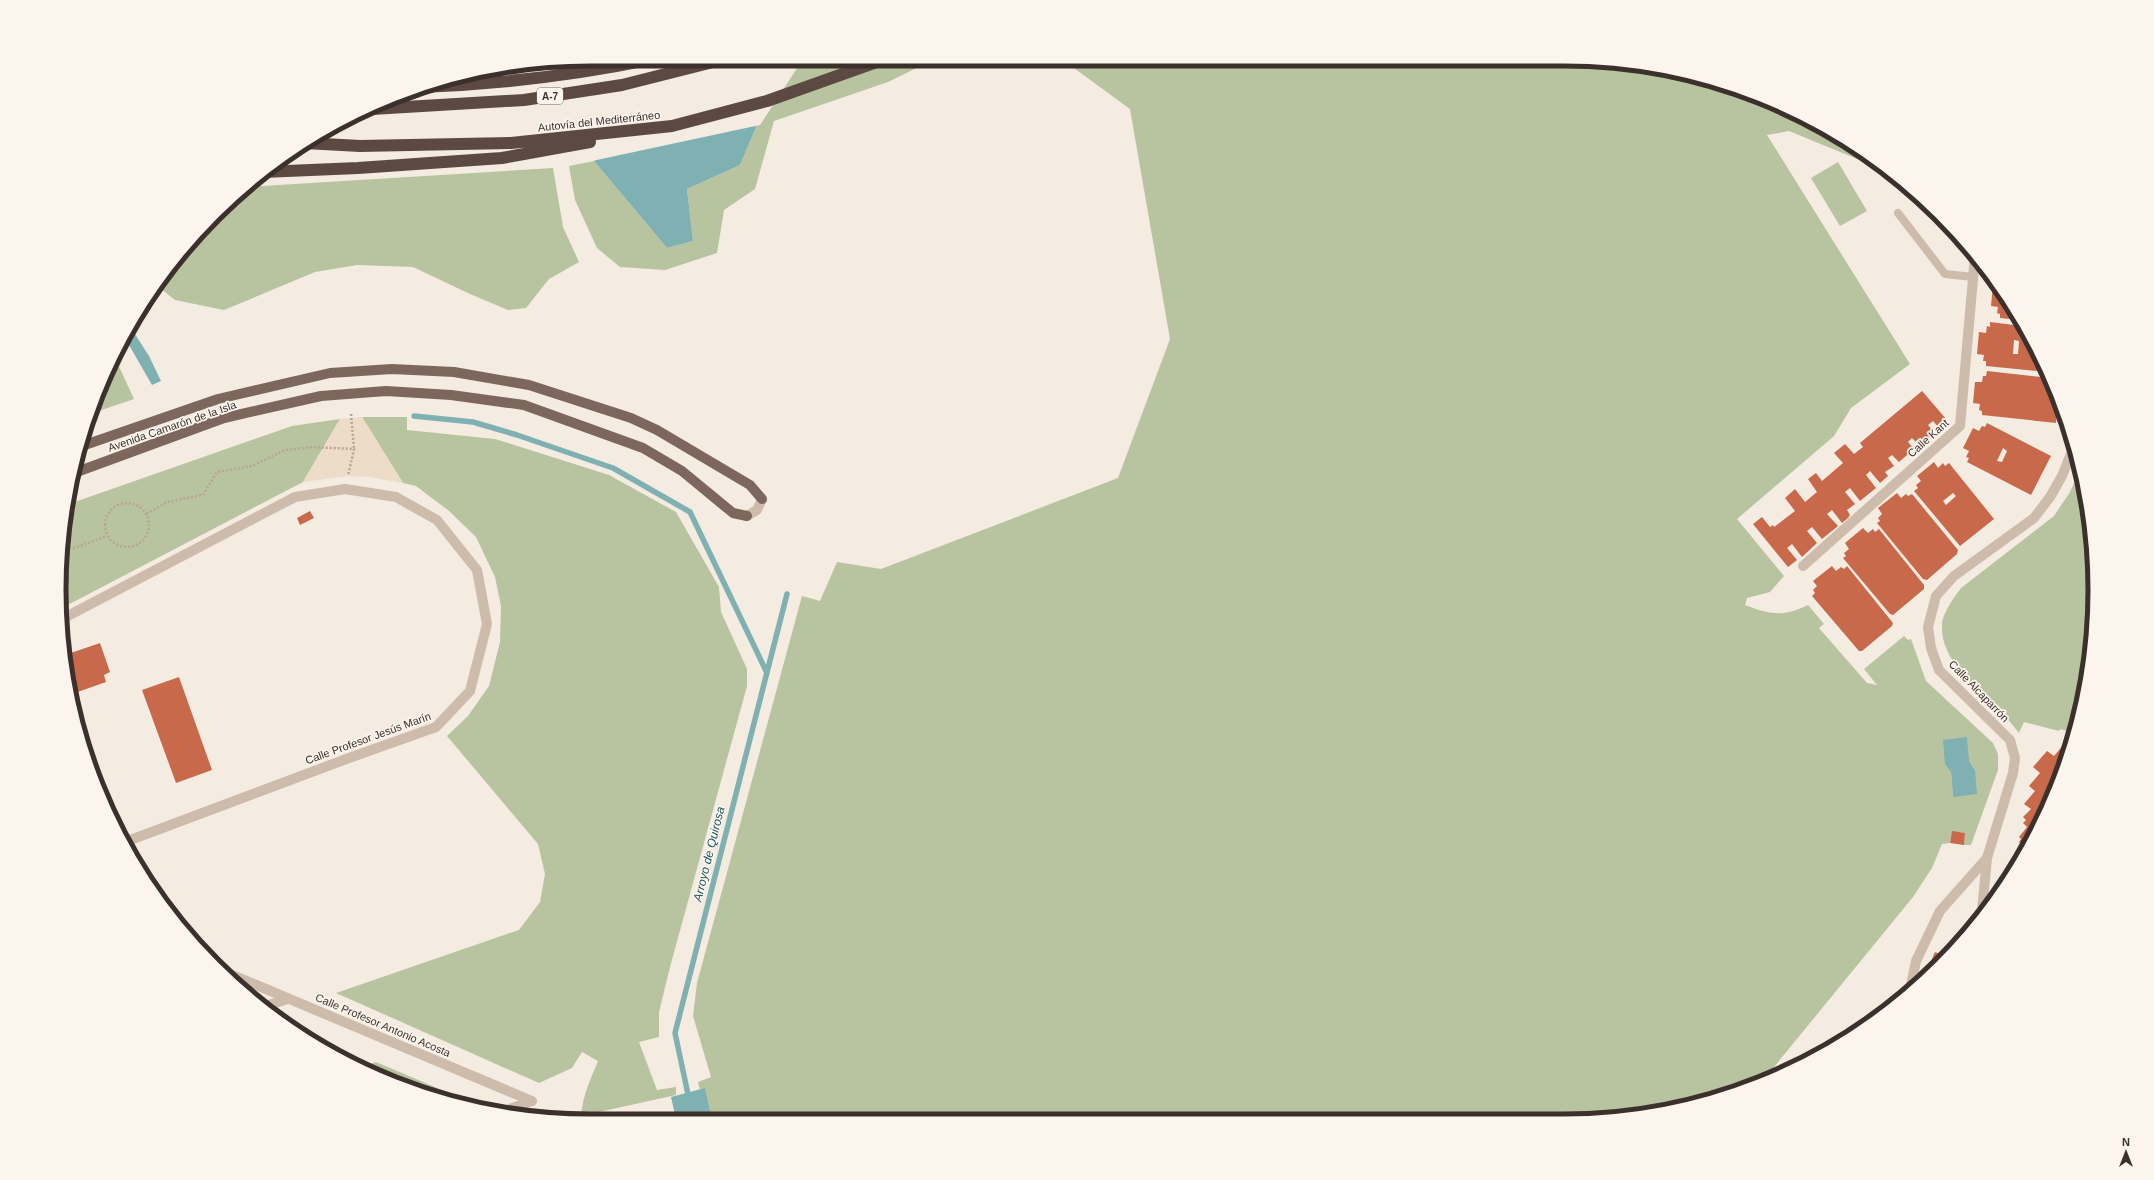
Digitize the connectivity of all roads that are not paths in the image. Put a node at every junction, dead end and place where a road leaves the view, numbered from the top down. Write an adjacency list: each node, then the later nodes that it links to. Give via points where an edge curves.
1 (613, 66): 4 (highway, via 524,80)
2 (697, 66): 5 (highway, A-7, via 622,85 524,100)
3 (864, 66): 6 (highway, Autovía del Mediterráneo, via 767,101)
4 (447, 86)
5 (384, 108)
6 (672, 126): 7 (highway, Autovía del Mediterráneo, via 511,143 360,146); 8 (highway, via 502,158)
7 (316, 144)
8 (274, 172)
9 (1898, 213): 11 (lane, via 1945,274)
10 (1974, 264): 11 (street, Calle Kant)
11 (1973, 277): 17 (street, Calle Kant, via 1960,426)
12 (87, 444): 15 (main road, Avenida Camarón de la Isla, via 218,399 330,373 392,370 454,372 529,385 631,418 657,430 750,485)
13 (2070, 455): 20 (street, Calle Alcaparrón, via 2050,497 2034,518 1954,576 1936,596 1928,627 1931,648 1939,670 2010,740 2015,758 2014,773)
14 (80, 471): 16 (main road, Avenida Camarón de la Isla, via 224,418 321,396 386,390 444,394 524,405 636,445 682,471 733,513)
15 (762, 499): 16 (street, Avenida Camarón de la Isla, via 757,510)
16 (747, 516)
17 (1803, 566)
18 (67, 616): 19 (street, Calle Profesor Jesús Marín, via 294,497 345,489 396,497 437,520 477,570 487,624 470,691 436,727)
19 (130, 840)
20 (1987, 858): 21 (street, Calle Alcaparrón); 23 (street, via 1940,911 1916,961)
21 (1983, 905)
22 (237, 977): 24 (street, Calle Profesor Antonio Acosta)
23 (1912, 982)
24 (288, 999): 25 (street); 26 (street, Calle Profesor Antonio Acosta, via 532,1101)
25 (269, 1005)
26 (512, 1108)

